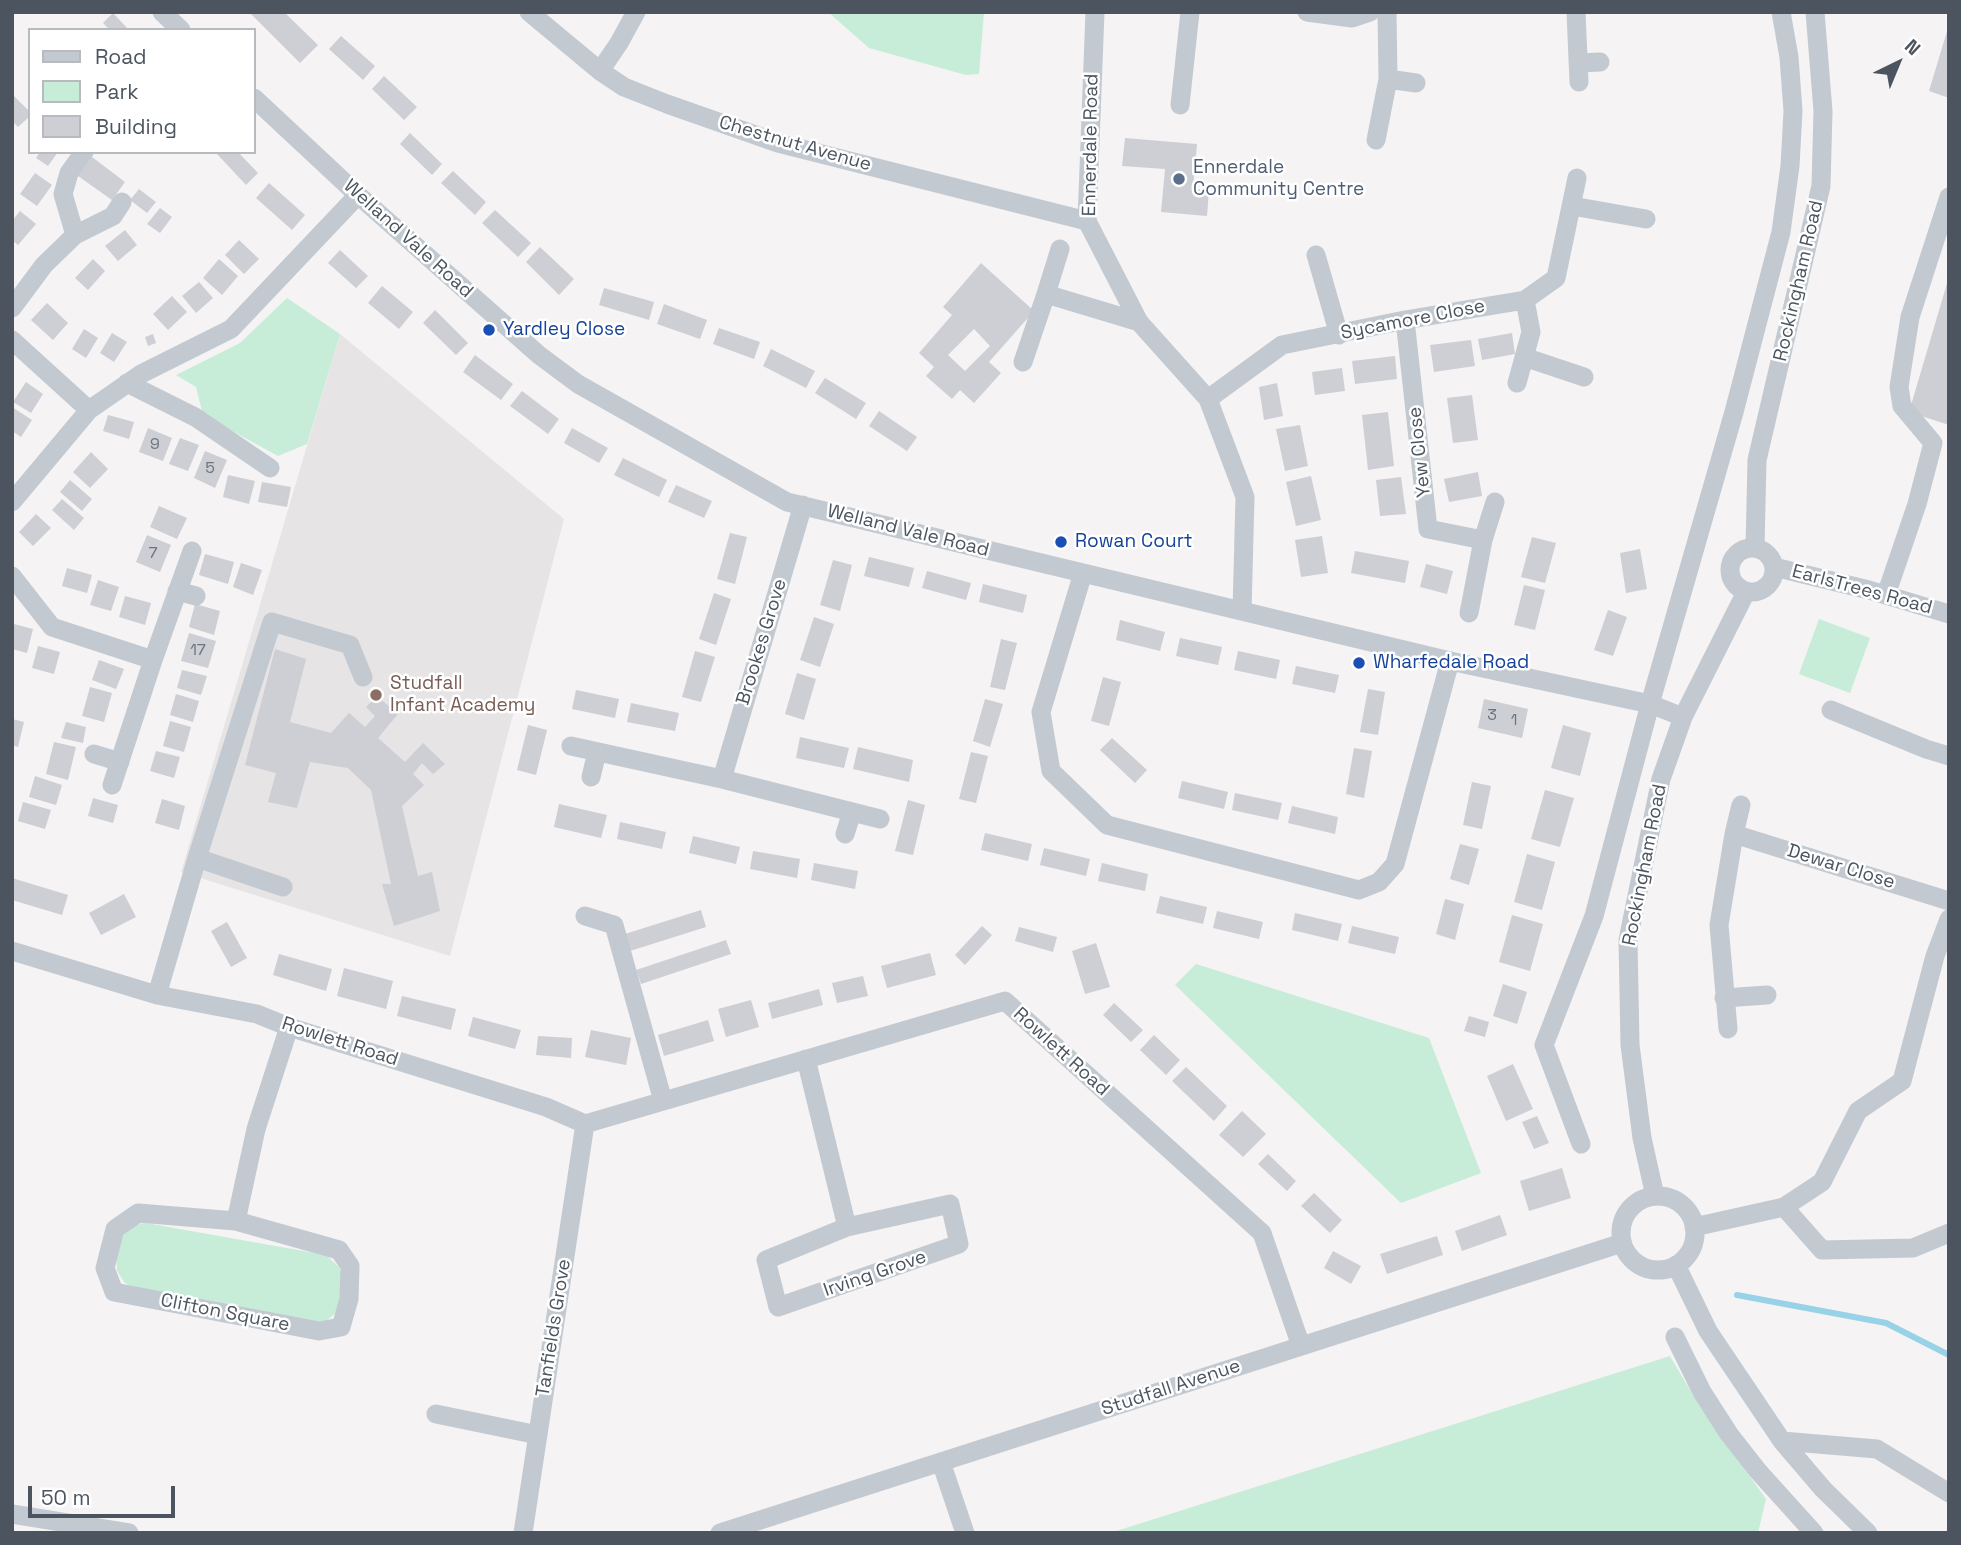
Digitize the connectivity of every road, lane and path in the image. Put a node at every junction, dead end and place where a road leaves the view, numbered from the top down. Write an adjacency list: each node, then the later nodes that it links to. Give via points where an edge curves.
1 (162, 12): 12 (street)
2 (529, 12): 14 (street, Chestnut Avenue)
3 (636, 12): 14 (street)
4 (1095, 12): 27 (street, Ennerdale Road)
5 (1190, 12): 18 (street)
6 (1307, 12): 7 (street, via 1352,18)
7 (1370, 12)
8 (1387, 12): 15 (street)
9 (1576, 12): 13 (street, via 1578,72)
10 (1782, 12): 64 (street, via 1793,111 1781,232)
11 (1815, 12): 51 (street, Rockingham Road, via 1823,111 1821,186 1757,460)
12 (179, 28)
13 (1600, 62)
14 (600, 71): 27 (street, Chestnut Avenue, via 635,92 778,143)
15 (1388, 79): 16 (street); 19 (street)
16 (1416, 83)
17 (256, 100): 22 (street, Welland Vale Road)
18 (1180, 105)
19 (1376, 140)
20 (83, 154): 28 (street, via 69,173 63,194)
21 (1577, 178): 25 (street, Sycamore Close)
22 (358, 195): 41 (street, via 231,329); 49 (street, Welland Vale Road, via 578,384 788,502)
23 (1949, 197): 45 (street, via 1910,317 1899,387 1902,406)
24 (122, 202): 28 (street, via 113,216)
25 (1572, 206): 26 (street); 32 (street, Sycamore Close, via 1556,278)
26 (1646, 219)
27 (1087, 221): 35 (street, Ennerdale Road)
28 (75, 234): 33 (street, via 44,265)
29 (1060, 249): 31 (street)
30 (1316, 255): 36 (street)
31 (1046, 294): 35 (street); 39 (street)
32 (1525, 300): 34 (street, Sycamore Close); 38 (street, via 1531,332)
33 (12, 308)
34 (1405, 320): 36 (street, Sycamore Close); 50 (street, Yew Close, via 1428,529)
35 (1139, 322): 43 (street, Ennerdale Road)
36 (1339, 335): 43 (street, Sycamore Close, via 1282,345)
37 (12, 340): 44 (street)
38 (1524, 357): 40 (street); 42 (street)
39 (1023, 362)
40 (1584, 377)
41 (127, 383): 44 (street); 46 (street, via 195,417)
42 (1517, 383)
43 (1208, 399): 58 (street, Ennerdale Road, via 1245,497)
44 (89, 410): 47 (street)
45 (1941, 445): 57 (street)
46 (270, 468)
47 (12, 502)
48 (1496, 502): 50 (street)
49 (803, 505): 54 (street, Welland Vale Road); 73 (street, Brookes Grove)
50 (1483, 540): 59 (street)
51 (1755, 548): 53 (street, via 1769,555); 56 (street, via 1740,552 1730,568 1734,583)
52 (192, 551): 61 (street, via 187,594)
53 (1774, 567): 56 (street, via 1766,588); 57 (street, EarlsTrees Road)
54 (1083, 573): 58 (street, Welland Vale Road); 62 (street, via 1041,712 1051,771 1107,825 1359,890 1379,882 1395,864)
55 (12, 576): 61 (street, via 52,627)
56 (1746, 592): 66 (street, Rockingham Road)
57 (1886, 595): 60 (street, EarlsTrees Road)
58 (1242, 611): 62 (street, Welland Vale Road)
59 (1469, 613)
60 (1949, 614)
61 (153, 660): 71 (street)
62 (1450, 661): 64 (street, Welland Vale Road)
63 (363, 677): 80 (street, via 350,645 272,622)
64 (1650, 704): 66 (street, Welland Vale Road); 94 (street, via 1594,916 1544,1045)
65 (1831, 710): 70 (street)
66 (1683, 718): 95 (street, Rockingham Road, via 1661,779 1628,940 1630,1045)
67 (571, 746): 68 (street)
68 (597, 752): 72 (street); 73 (street)
69 (94, 754): 71 (street)
70 (1949, 756)
71 (120, 762): 74 (street)
72 (592, 777)
73 (722, 779): 76 (street)
74 (112, 785)
75 (1741, 805): 79 (street)
76 (852, 813): 77 (street); 78 (street)
77 (880, 819)
78 (845, 834)
79 (1734, 834): 82 (street, Dewar Close); 88 (street, via 1719,925)
80 (197, 858): 81 (street); 86 (street)
81 (283, 887)
82 (1949, 901)
83 (585, 916): 92 (street, via 614,925)
84 (1949, 919): 96 (street, via 1902,1081 1858,1111 1822,1182)
85 (12, 951): 86 (street, Rowlett Road)
86 (157, 995): 89 (street, Rowlett Road, via 257,1014)
87 (1767, 995): 88 (street)
88 (1724, 998): 90 (street)
89 (289, 1027): 93 (street, Rowlett Road, via 546,1107); 97 (street, via 256,1129)
90 (1728, 1029)
91 (806, 1059): 92 (street, Rowlett Road); 98 (street); 104 (street, Rowlett Road, via 1005,1000 1262,1233)
92 (663, 1101): 93 (street, Rowlett Road)
93 (585, 1124): 106 (street, Tanfields Grove)
94 (1581, 1144)
95 (1655, 1196): 99 (street, via 1680,1203); 101 (street, via 1631,1207 1621,1230)
96 (1784, 1207): 99 (street); 100 (street, via 1822,1250 1913,1248)
97 (236, 1221): 97 (street, Clifton Square, via 339,1250 350,1266 349,1298 341,1327 319,1331 114,1292 105,1268 115,1229 138,1213)
98 (846, 1227): 98 (street, Irving Grove, via 766,1260 778,1307 959,1244 950,1204)
99 (1694, 1227): 102 (street, via 1689,1252)
100 (1949, 1233)
101 (1622, 1243): 102 (street, via 1640,1265 1664,1269); 104 (street, Studfall Avenue)
102 (1676, 1265): 107 (street, via 1708,1331)
103 (1675, 1336): 116 (street, via 1729,1434)
104 (1301, 1346): 108 (street, Studfall Avenue)
105 (436, 1414): 106 (street)
106 (538, 1434): 113 (street, Tanfields Grove)
107 (1782, 1441): 109 (street, via 1877,1448); 117 (street)
108 (941, 1462): 114 (street, Studfall Avenue); 115 (street)
109 (1949, 1493)
110 (12, 1514): 111 (street)
111 (68, 1528): 112 (street)
112 (129, 1533)
113 (523, 1533)
114 (720, 1533)
115 (965, 1533)
116 (1814, 1533)
117 (1868, 1533)

